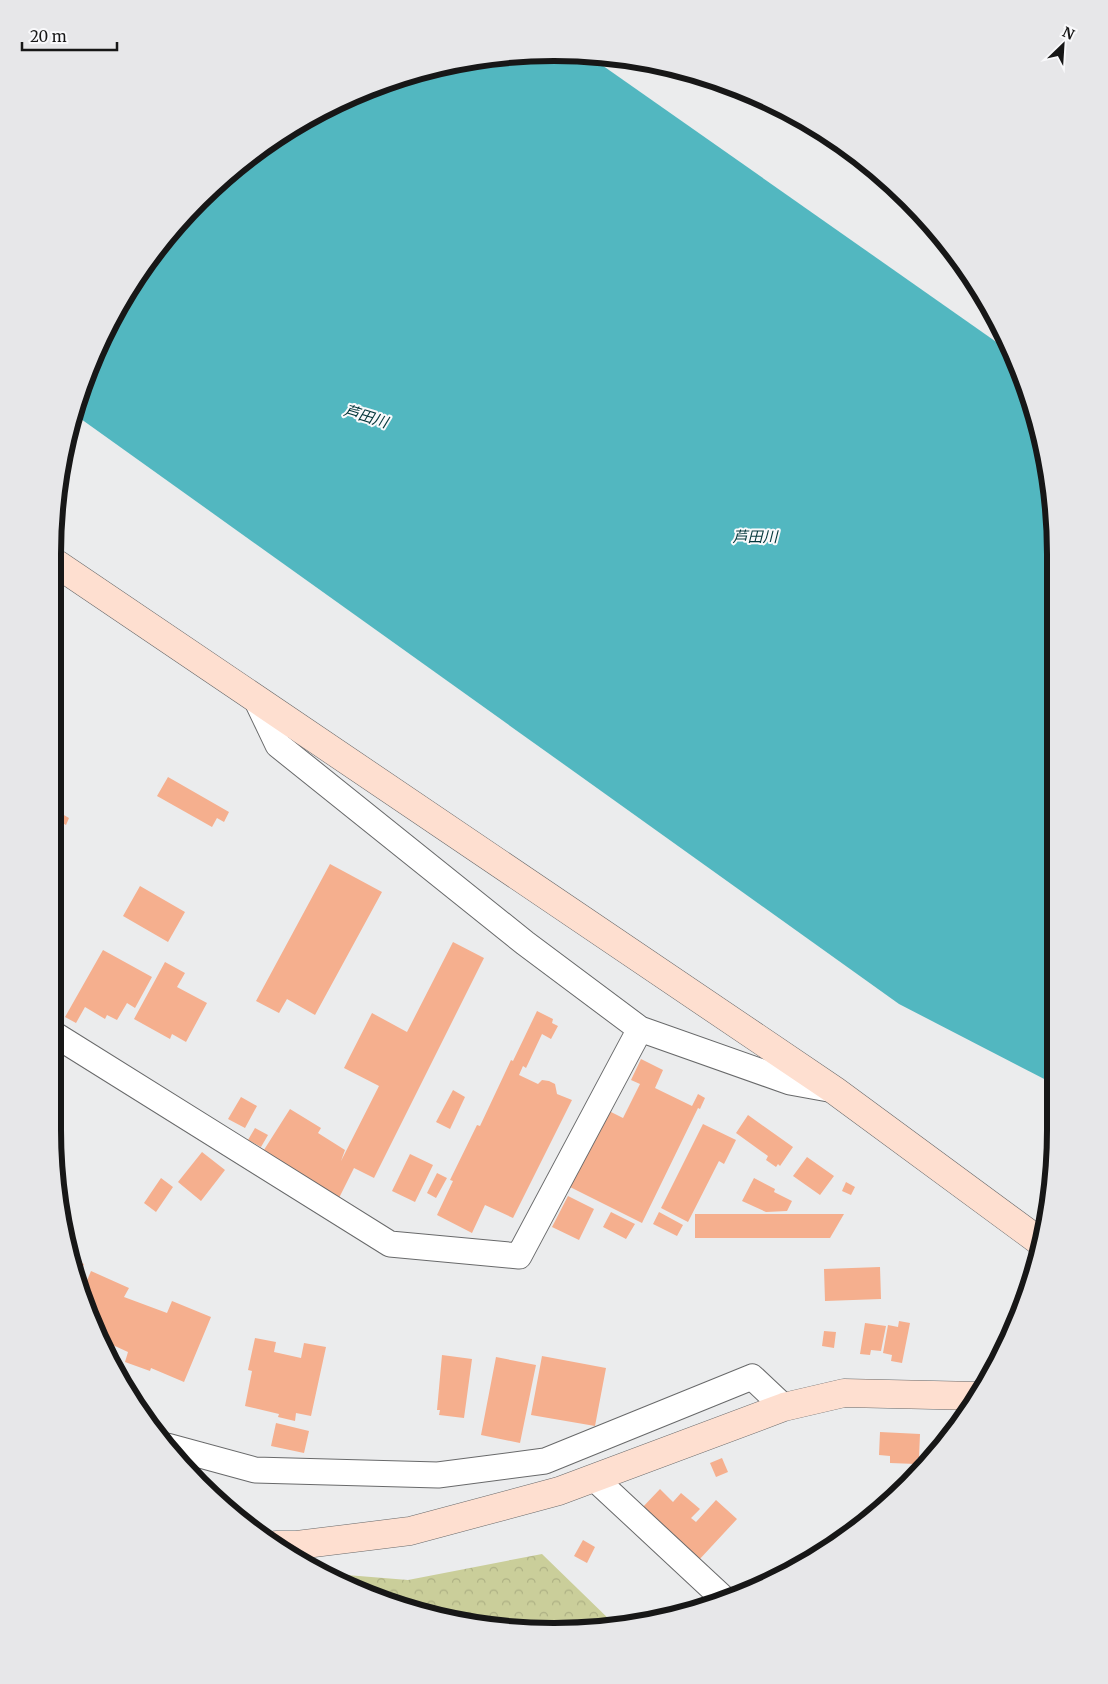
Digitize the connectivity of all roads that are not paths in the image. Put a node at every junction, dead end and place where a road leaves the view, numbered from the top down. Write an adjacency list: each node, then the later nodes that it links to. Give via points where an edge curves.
1 (61, 567): 2 (street)
2 (256, 699): 3 (street, via 278,745 525,943); 5 (street)
3 (640, 1029): 4 (street, via 519,1256 390,1244); 5 (street, via 790,1082)
4 (61, 1038)
5 (834, 1090): 6 (street)
6 (1034, 1238)
7 (969, 1396): 8 (street, via 844,1393)
8 (784, 1407): 9 (street, via 752,1377 545,1461 438,1475 255,1470); 10 (street)
9 (179, 1449)
10 (594, 1478): 11 (street, via 559,1491 410,1531); 12 (street)
11 (288, 1545)
12 (718, 1595)

